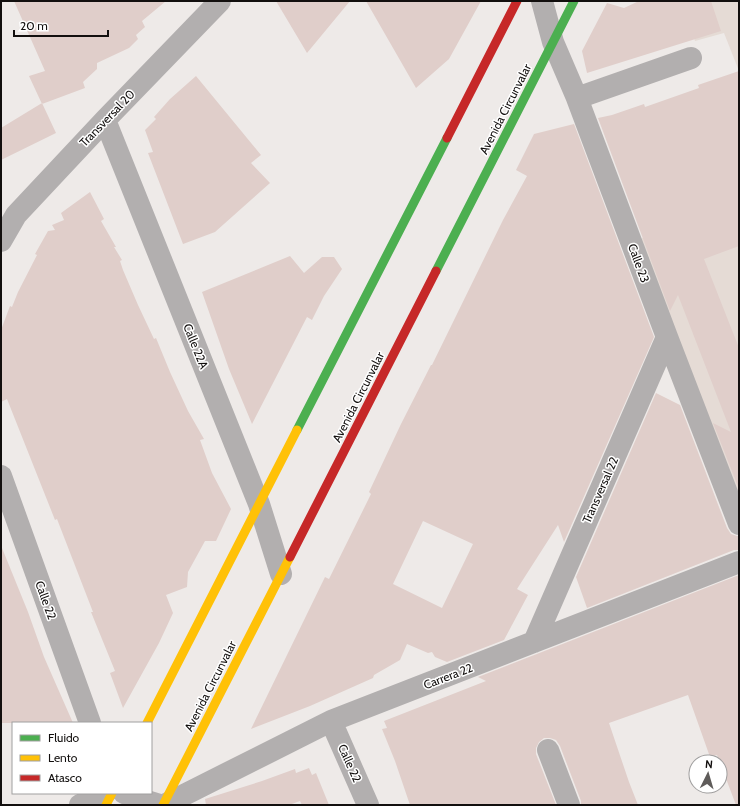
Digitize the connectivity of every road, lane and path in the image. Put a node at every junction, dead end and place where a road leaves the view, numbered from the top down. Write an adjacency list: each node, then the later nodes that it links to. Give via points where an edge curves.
1 (220, 1): 8 (street, Transversal 20)
2 (517, 1): 12 (highway)
3 (542, 1): 5 (street, Calle 23)
4 (574, 1): 5 (highway, Avenida Circunvalar)
5 (553, 42): 7 (street, Calle 23); 15 (highway, Avenida Circunvalar)
6 (691, 58): 7 (street)
7 (577, 98): 10 (street, Calle 23)
8 (104, 120): 9 (street, Transversal 20, via 16,215); 12 (street, Calle 22A)
9 (1, 241)
10 (667, 337): 13 (street, Calle 23); 16 (street, Transversal 22)
11 (1, 476): 18 (street, Calle 22)
12 (259, 504): 15 (street, Calle 22A); 19 (highway)
13 (739, 524)
14 (739, 562): 16 (street, Carrera 22)
15 (281, 574): 26 (highway, Avenida Circunvalar)
16 (534, 642): 17 (street, Carrera 22)
17 (331, 721): 26 (street, Carrera 22); 27 (street, Calle 22)
18 (90, 722)
19 (148, 722)
20 (548, 750): 28 (street)
21 (103, 794): 24 (street)
22 (112, 794): 25 (highway)
23 (127, 794): 26 (street)
24 (80, 805)
25 (106, 805)
26 (162, 805)
27 (368, 805)
28 (569, 805)

